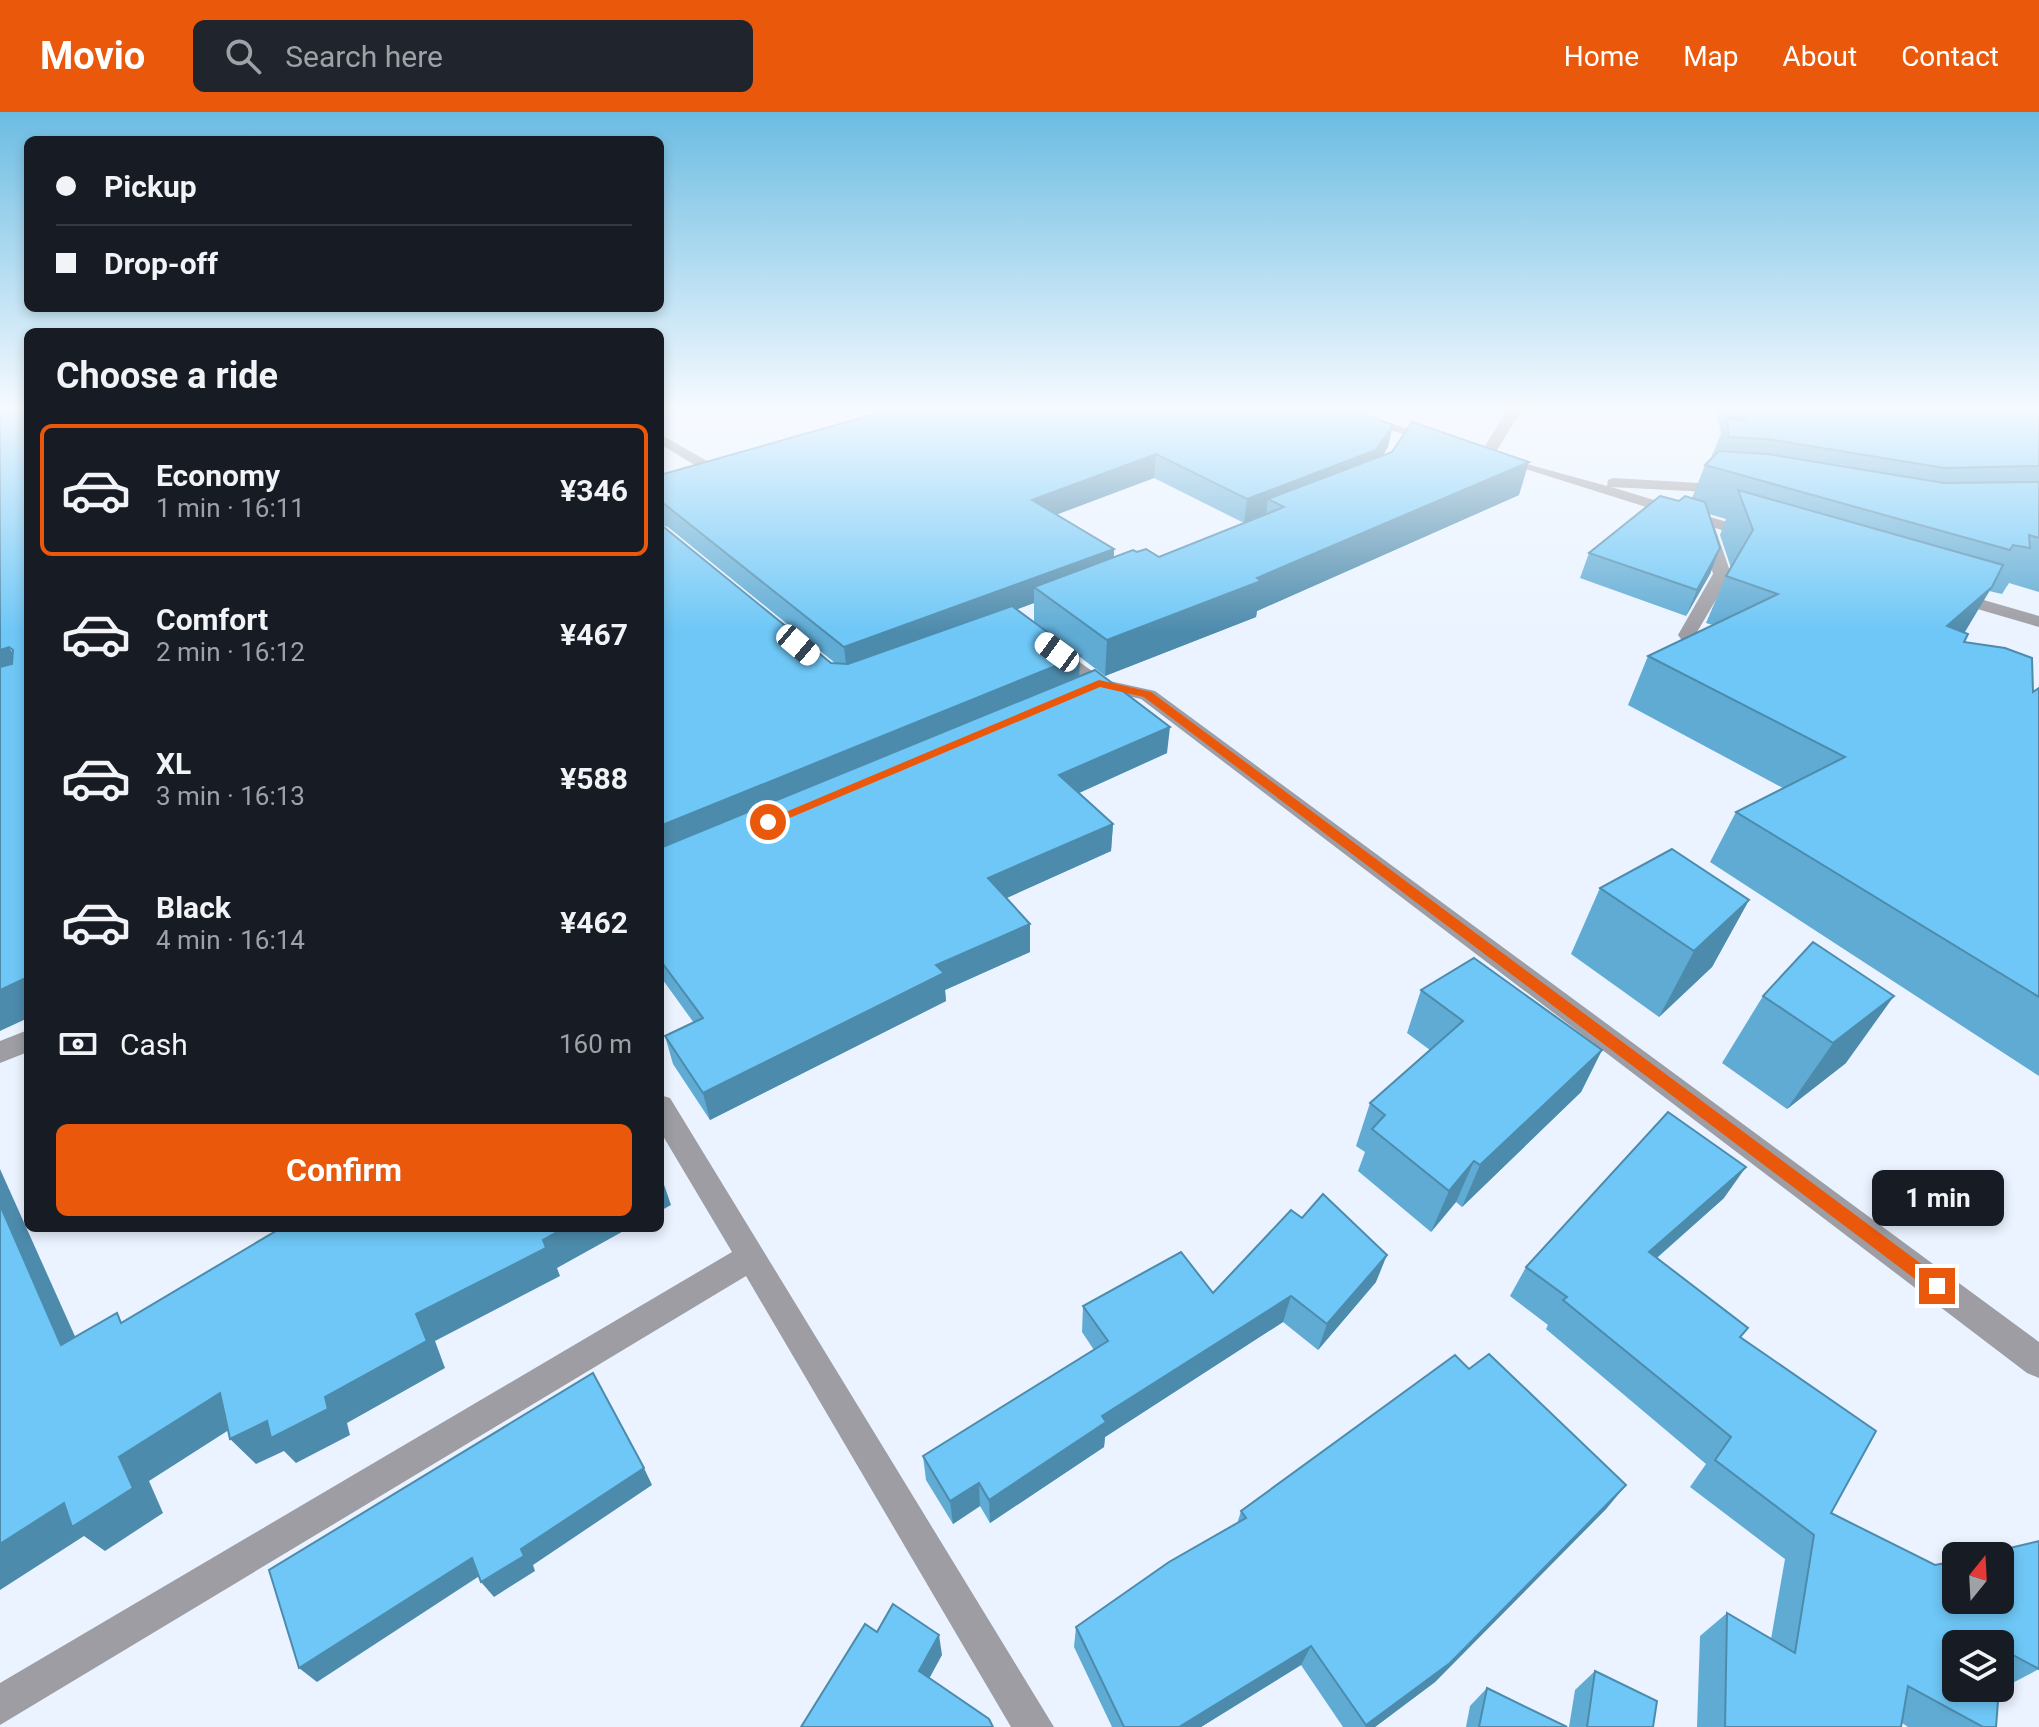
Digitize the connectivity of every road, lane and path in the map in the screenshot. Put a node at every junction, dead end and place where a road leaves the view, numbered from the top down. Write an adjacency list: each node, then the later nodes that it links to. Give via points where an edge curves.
1 (1575, 481): 4 (street)
2 (1582, 481): 3 (street)
3 (1749, 489)
4 (1704, 520): 5 (street); 8 (street, via 1722,574)
5 (1765, 539)
6 (1932, 590): 7 (street)
7 (2039, 622)
8 (1687, 635)
9 (1039, 639): 10 (street)
10 (1099, 684): 11 (street); 16 (street, via 1148,695)
11 (1070, 696)
12 (24, 1042): 13 (street)
13 (0, 1053)
14 (664, 1113): 15 (street)
15 (751, 1257): 17 (street); 18 (street)
16 (2039, 1362)
17 (0, 1705)
18 (1034, 1727)

